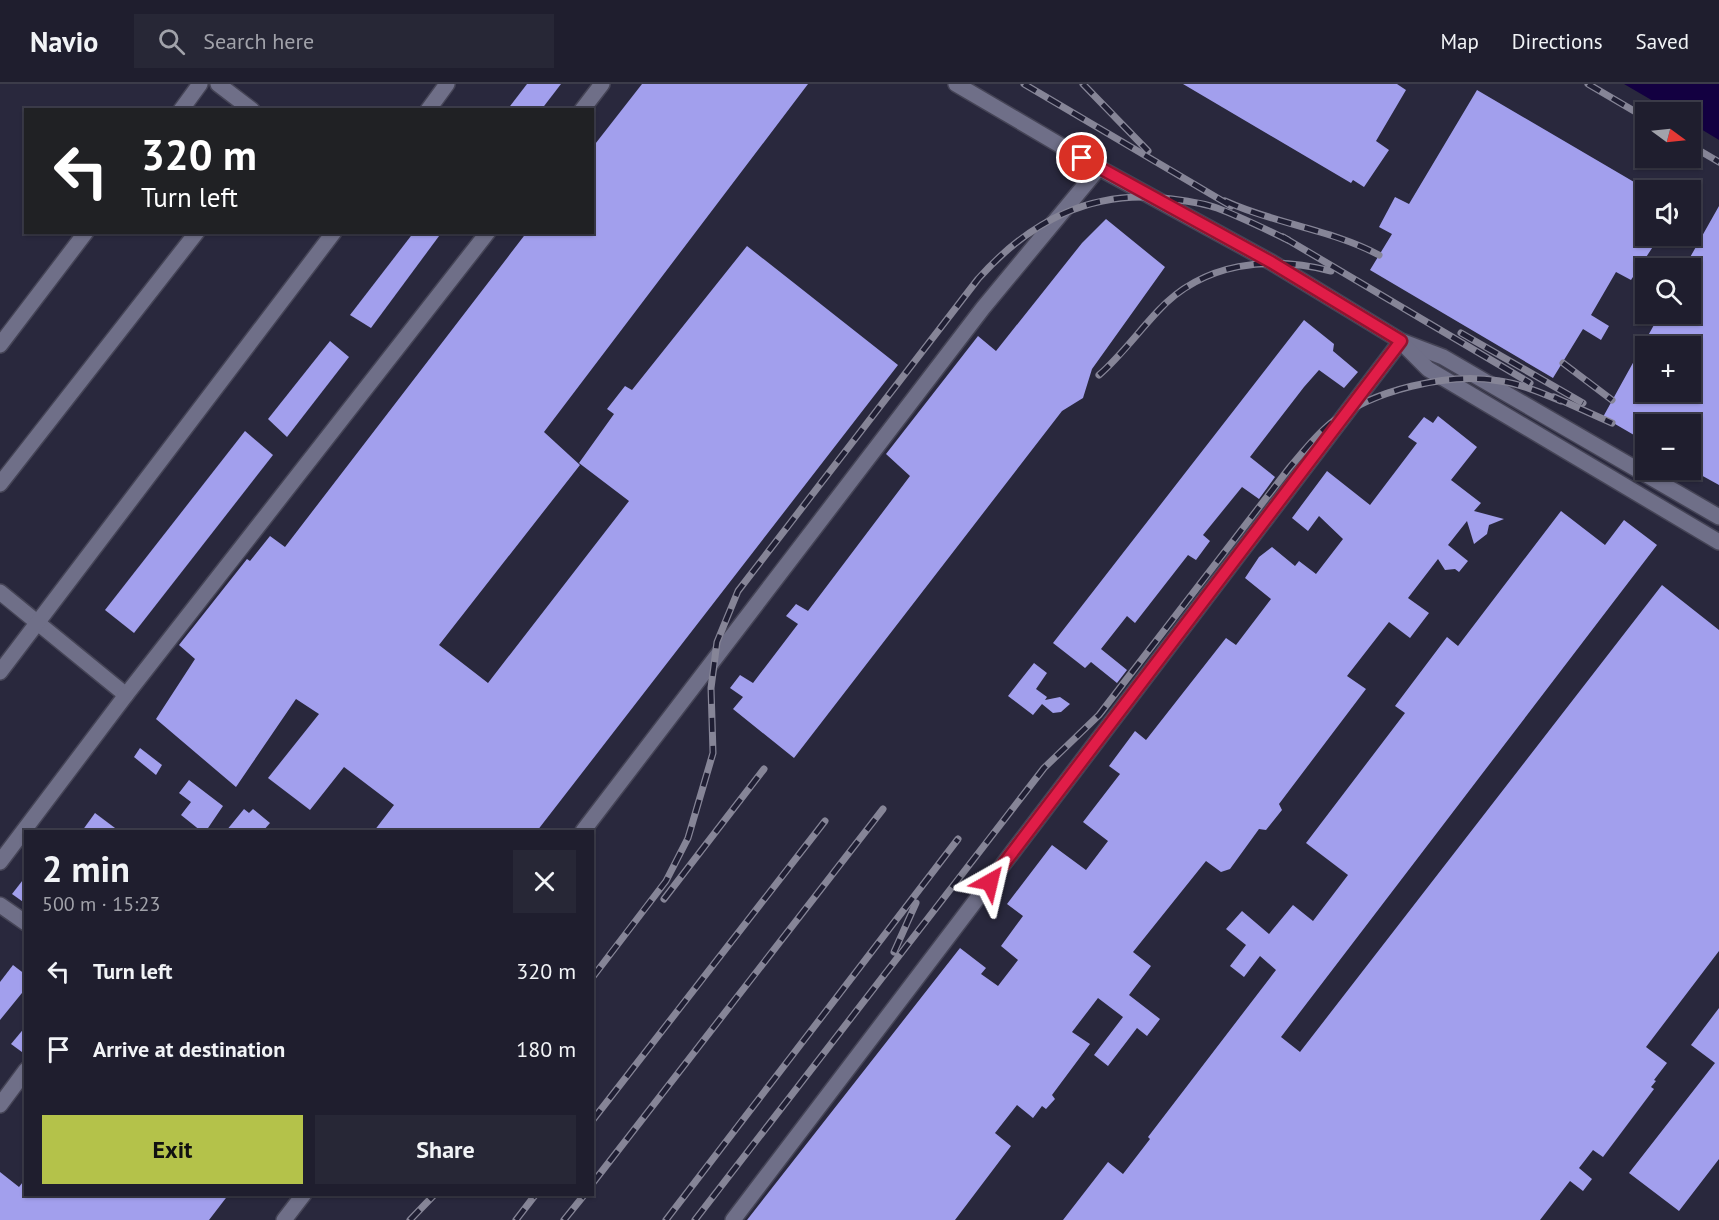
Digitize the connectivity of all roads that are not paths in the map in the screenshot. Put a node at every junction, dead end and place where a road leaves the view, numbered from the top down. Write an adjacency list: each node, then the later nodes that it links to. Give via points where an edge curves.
1 (200, 84): 6 (lane)
2 (218, 84): 7 (lane)
3 (447, 84): 8 (lane)
4 (602, 84): 9 (lane)
5 (956, 84): 10 (lane)
6 (182, 108)
7 (249, 108)
8 (429, 108)
9 (584, 108)
10 (1099, 168): 15 (lane, via 1271,262); 24 (lane, via 982,308)
11 (85, 234): 16 (lane)
12 (195, 234): 17 (lane)
13 (332, 234): 21 (lane)
14 (486, 234): 23 (lane)
15 (1401, 341): 18 (lane, via 1443,357); 19 (lane, via 1428,369); 32 (lane)
16 (0, 345)
17 (0, 484)
18 (1719, 517)
19 (1719, 542)
20 (0, 592): 21 (lane)
21 (38, 623): 22 (lane); 23 (lane)
22 (0, 672)
23 (126, 694): 25 (lane)
24 (584, 830)
25 (0, 862)
26 (0, 905): 27 (lane)
27 (24, 922)
28 (24, 1073): 29 (lane)
29 (0, 1105)
30 (302, 1196): 31 (lane)
31 (284, 1220)
32 (733, 1220)

